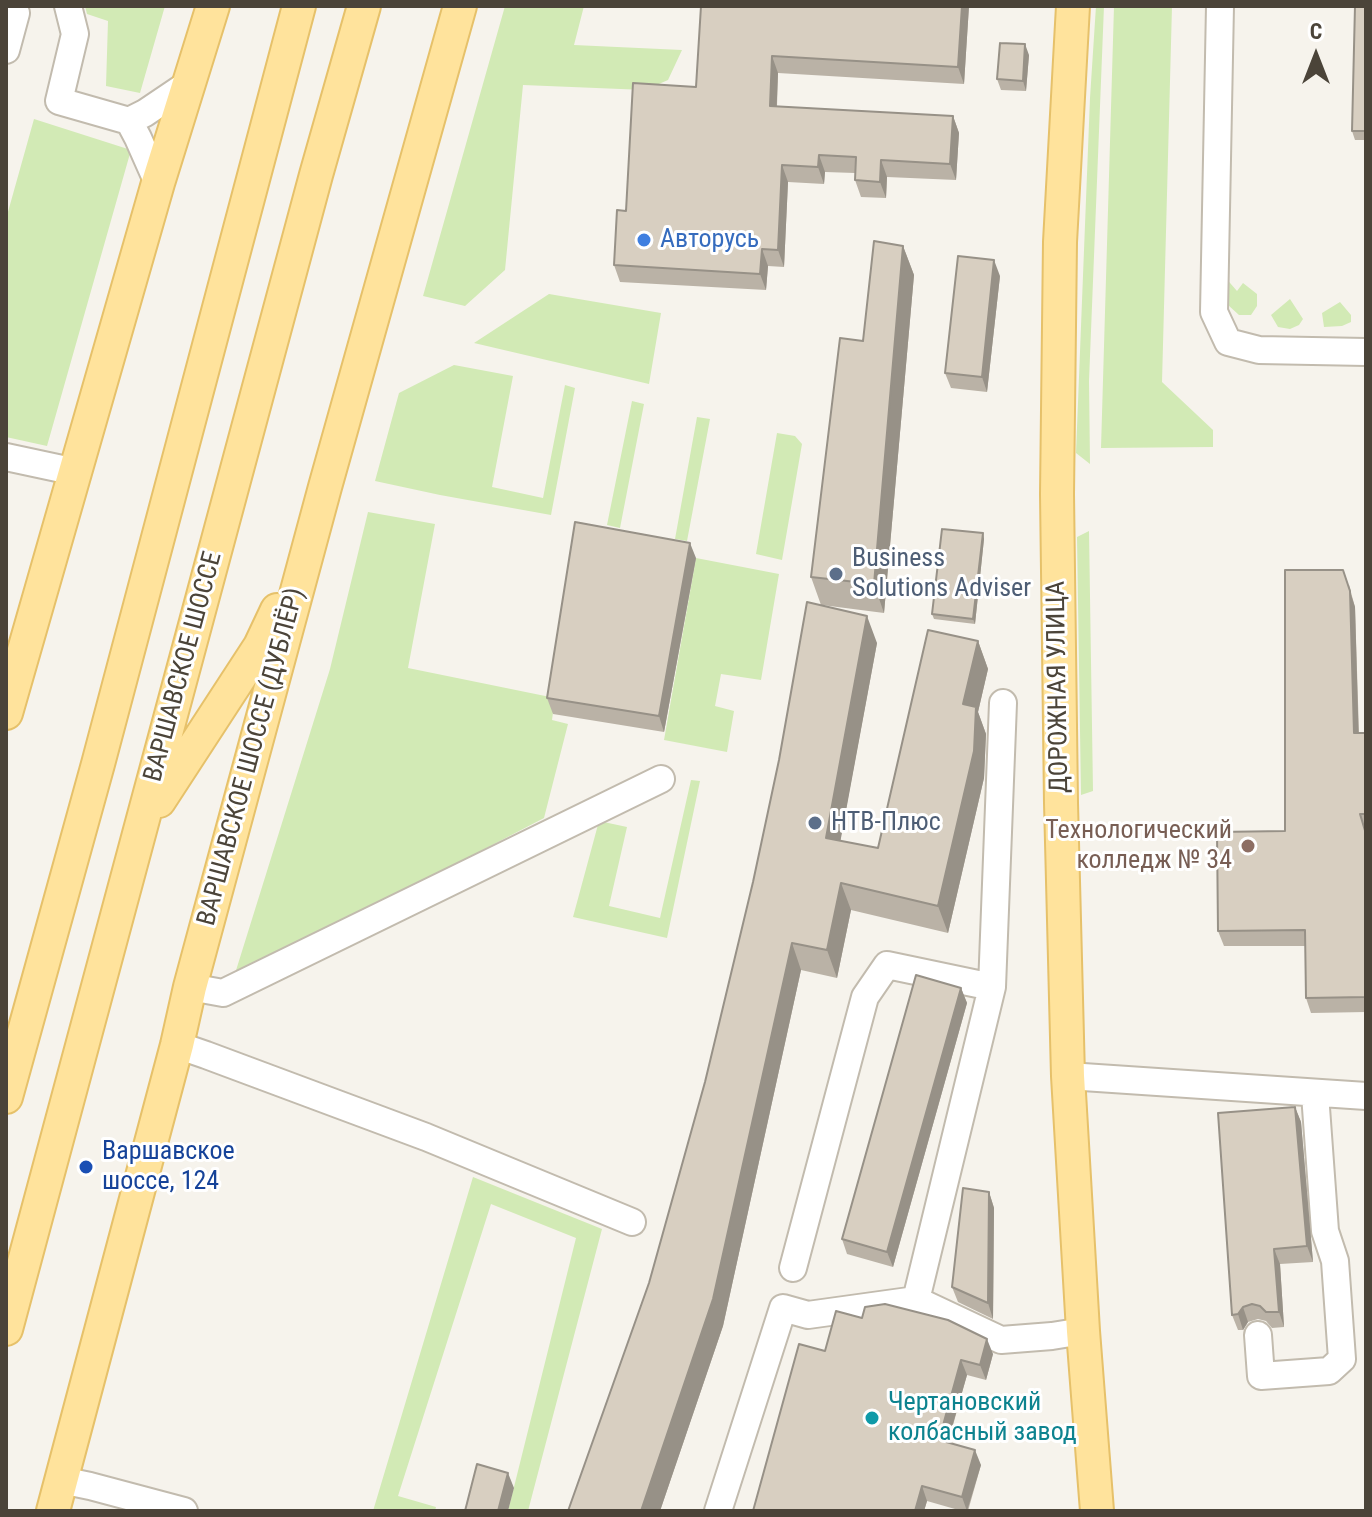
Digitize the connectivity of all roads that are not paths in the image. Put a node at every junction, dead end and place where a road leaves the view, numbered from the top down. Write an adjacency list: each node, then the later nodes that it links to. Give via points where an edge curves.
1 (68, 6): 13 (lane, via 75,34 59,101)
2 (213, 6): 12 (main road)
3 (283, 6): 11 (main road)
4 (299, 6): 11 (main road)
5 (364, 6): 22 (main road, ВАРШАВСКОЕ ШОССЕ)
6 (460, 6): 18 (main road, ВАРШАВСКОЕ ШОССЕ (ДУБЛЁР))
7 (1073, 6): 26 (main road, ДОРОЖНАЯ УЛИЦА, via 1060,242 1057,494)
8 (1220, 6): 15 (lane, via 1214,312 1228,342 1238,345)
9 (6, 10): 10 (lane, via 16,13)
10 (6, 50)
11 (280, 79): 29 (main road)
12 (188, 84): 13 (lane); 14 (main road)
13 (129, 121): 14 (lane)
14 (158, 183): 17 (main road)
15 (1366, 352)
16 (6, 457): 17 (lane)
17 (76, 472): 20 (main road)
18 (325, 487): 22 (main road, via 260,646); 23 (main road, ВАРШАВСКОЕ ШОССЕ (ДУБЛЁР))
19 (1003, 703): 24 (lane)
20 (6, 713)
21 (661, 779): 23 (lane, via 223,993)
22 (142, 828): 33 (main road, ВАРШАВСКОЕ ШОССЕ)
23 (190, 987): 25 (main road, ВАРШАВСКОЕ ШОССЕ (ДУБЛЁР))
24 (992, 987): 31 (lane, via 887,965 865,997); 32 (lane)
25 (177, 1045): 30 (lane, via 426,1137); 36 (main road, ВАРШАВСКОЕ ШОССЕ (ДУБЛЁР))
26 (1068, 1076): 27 (lane); 34 (main road, ДОРОЖНАЯ УЛИЦА)
27 (1315, 1094): 28 (lane); 35 (lane, via 1342,1359 1329,1371 1261,1376)
28 (1366, 1096)
29 (6, 1097)
30 (632, 1222)
31 (793, 1268)
32 (916, 1300): 34 (lane, via 1001,1340); 39 (lane, via 808,1315 783,1308)
33 (6, 1329)
34 (1083, 1331): 40 (main road, ДОРОЖНАЯ УЛИЦА)
35 (1258, 1335)
36 (61, 1480): 37 (main road, ВАРШАВСКОЕ ШОССЕ (ДУБЛЁР)); 38 (lane)
37 (53, 1511)
38 (184, 1511)
39 (718, 1511)
40 (1097, 1511)

